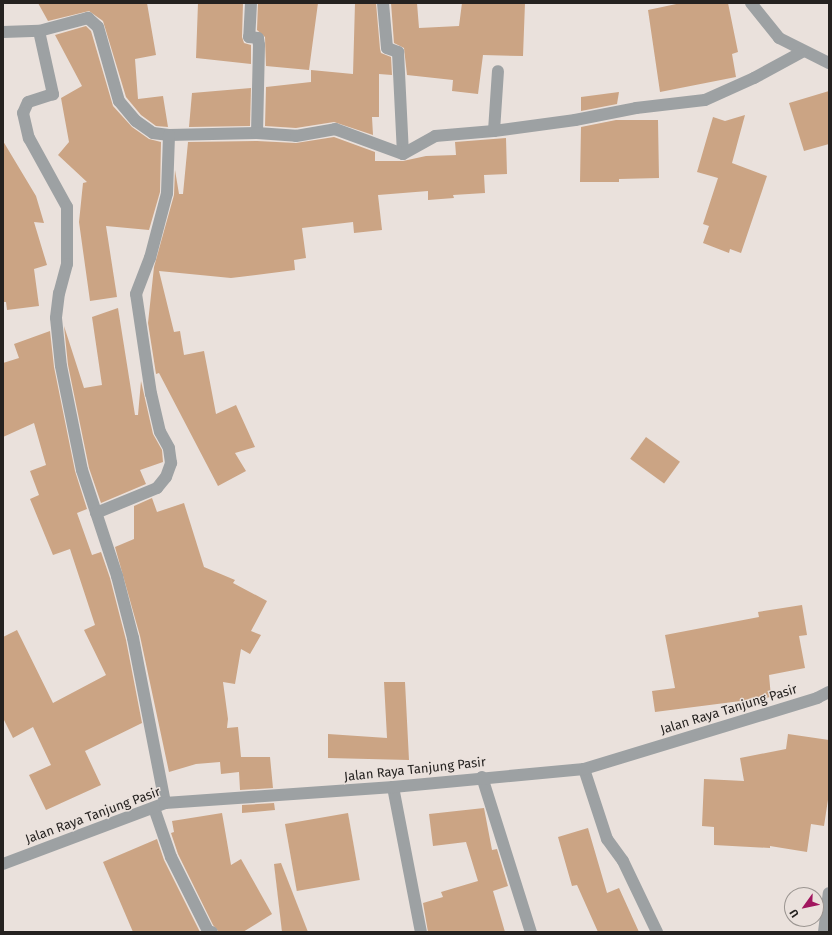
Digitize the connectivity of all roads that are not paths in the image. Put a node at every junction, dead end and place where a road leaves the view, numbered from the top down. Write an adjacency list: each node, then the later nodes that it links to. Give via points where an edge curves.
1 (251, 3): 10 (street, via 248,37 258,38 259,45)
2 (383, 3): 12 (street, via 387,48 398,52)
3 (751, 3): 6 (street, via 779,38)
4 (39, 31): 5 (street); 11 (street, via 88,18 98,26 119,101 136,121 153,133); 13 (street, via 53,94 28,102 24,113 29,138 67,207 67,264 59,293 56,318 61,366 82,470)
5 (3, 32)
6 (802, 52): 7 (street); 9 (street, via 754,78 705,100 636,108)
7 (829, 63)
8 (498, 71): 9 (street)
9 (494, 132): 12 (street, via 435,136)
10 (257, 133): 11 (street); 12 (street, via 296,136 335,129)
11 (169, 135): 13 (street, via 166,193 150,258 136,294 151,394 160,432 169,448 171,463 166,478 157,488)
12 (403, 154)
13 (96, 513): 18 (street, via 117,576 133,638)
14 (829, 692): 15 (street, Jalan Raya Tanjung Pasir)
15 (584, 769): 16 (street, Jalan Raya Tanjung Pasir); 24 (street, via 607,839 623,860)
16 (482, 777): 17 (street, Jalan Raya Tanjung Pasir); 23 (street)
17 (393, 787): 18 (street, Jalan Raya Tanjung Pasir); 22 (street)
18 (160, 805): 19 (street, Jalan Raya Tanjung Pasir); 21 (street, via 172,857 208,930)
19 (3, 864)
20 (829, 893): 25 (street)
21 (212, 932)
22 (422, 932)
23 (531, 932)
24 (657, 932)
25 (824, 932)

